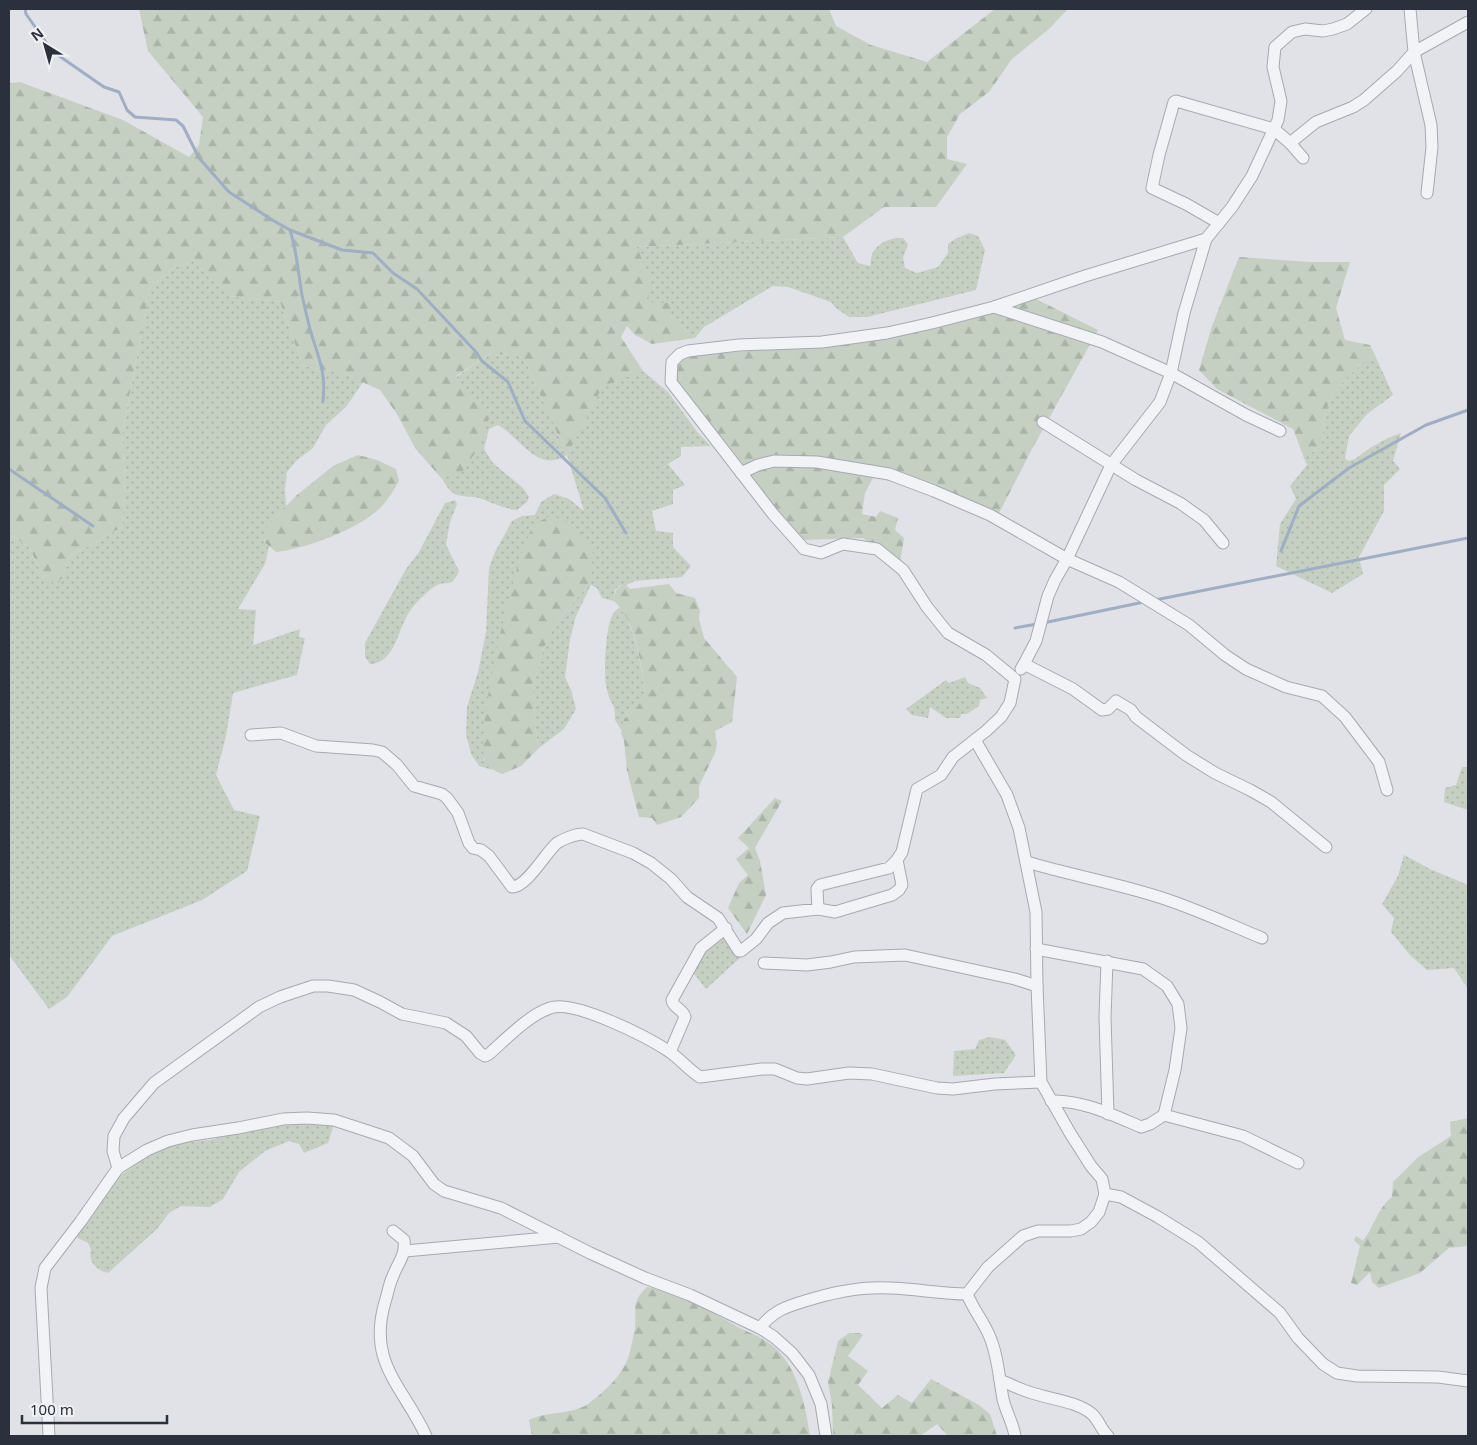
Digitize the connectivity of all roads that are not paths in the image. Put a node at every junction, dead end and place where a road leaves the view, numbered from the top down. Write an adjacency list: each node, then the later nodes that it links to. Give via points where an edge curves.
1 (1366, 9): 5 (street, via 1347,24 1333,29 1292,32 1275,47 1273,66 1282,102)
2 (1410, 9): 4 (street)
3 (1468, 22): 4 (street)
4 (1414, 52): 6 (street, via 1364,100 1316,122); 8 (street, via 1432,125)
5 (1274, 129): 6 (street); 9 (street, via 1252,176); 9 (street, via 1174,102 1152,188)
6 (1290, 143): 7 (street)
7 (1303, 158)
8 (1427, 193)
9 (1219, 223): 10 (street)
10 (1206, 239): 11 (street); 12 (street, via 1184,313)
11 (994, 307): 12 (street, via 1102,342); 16 (street, via 847,339 715,347 680,354 672,362 671,382)
12 (1171, 373): 14 (street); 15 (street, via 1160,402)
13 (1043, 422): 15 (street)
14 (1280, 431)
15 (1111, 464): 17 (street, via 1180,503 1204,520); 18 (street)
16 (742, 473): 18 (street, via 774,460 817,462 889,474 990,515); 20 (street, via 804,549 821,553 843,544 877,549 903,570 948,633 986,655)
17 (1224, 543)
18 (1067, 559): 19 (street, via 1048,596 1036,641); 23 (street, via 1118,582 1189,625 1246,669 1286,687 1322,696 1345,716 1379,762)
19 (1024, 664): 20 (street); 24 (street, via 1073,688 1102,710 1116,702 1131,710 1186,755 1271,802)
20 (1015, 679): 22 (street, via 1010,703 1001,717)
21 (251, 735): 28 (street, via 281,733 316,746 382,752 414,786 447,798 458,813 468,843 489,856 512,887 519,885 557,843 583,834 652,863)
22 (975, 740): 25 (street, via 953,757 941,776 917,789 902,852); 26 (street, via 1007,795)
23 (1387, 790)
24 (1326, 847)
25 (897, 860): 27 (street, via 889,868 820,885 817,888); 27 (street, via 902,885 892,895 835,912)
26 (1027, 862): 29 (street, via 1160,897); 30 (street, via 1036,912)
27 (818, 908): 28 (street, via 783,914 768,922 741,952)
28 (726, 928): 34 (street, via 701,948 672,1000 685,1017)
29 (1262, 938)
30 (1036, 949): 31 (street); 33 (street)
31 (1107, 962): 37 (street); 38 (street, via 1143,969 1167,986 1178,1004 1181,1028)
32 (764, 963): 33 (street, via 807,965 854,957 905,955)
33 (1037, 986): 35 (street)
34 (670, 1052): 35 (street, via 700,1077 762,1068 775,1069 797,1078 872,1074 953,1089); 40 (street, via 601,1017 553,1006 533,1016 485,1056 462,1033 446,1023 402,1014 354,990 313,986 259,1007 154,1083 124,1118 114,1136 113,1151)
35 (1042, 1082): 36 (street)
36 (1051, 1101): 37 (street, via 1081,1104); 41 (street, via 1102,1179)
37 (1108, 1114): 38 (street, via 1141,1127)
38 (1164, 1115): 39 (street, via 1243,1136)
39 (1298, 1164)
40 (118, 1168): 43 (street, via 147,1150 192,1135 283,1119 334,1120 389,1138 413,1156 434,1184 444,1191 501,1208); 50 (street, via 45,1268 41,1288)
41 (1105, 1194): 45 (street, via 1092,1222 1082,1229 1038,1231 1023,1236 988,1267); 48 (street, via 1121,1197 1158,1216 1198,1242 1280,1312 1298,1338 1323,1364 1337,1373)
42 (393, 1231): 44 (street, via 404,1240)
43 (560, 1237): 44 (street); 46 (street)
44 (405, 1250): 51 (street, via 392,1276 379,1331 384,1358 396,1386)
45 (967, 1294): 46 (street, via 890,1288 848,1290 821,1295 775,1312); 47 (street, via 989,1334)
46 (760, 1328): 52 (street, via 792,1352 809,1375 821,1404)
47 (1000, 1380): 49 (street, via 1080,1407 1093,1414); 53 (street)
48 (1468, 1381)
49 (1104, 1434)
50 (49, 1436)
51 (426, 1436)
52 (826, 1436)
53 (1015, 1436)

